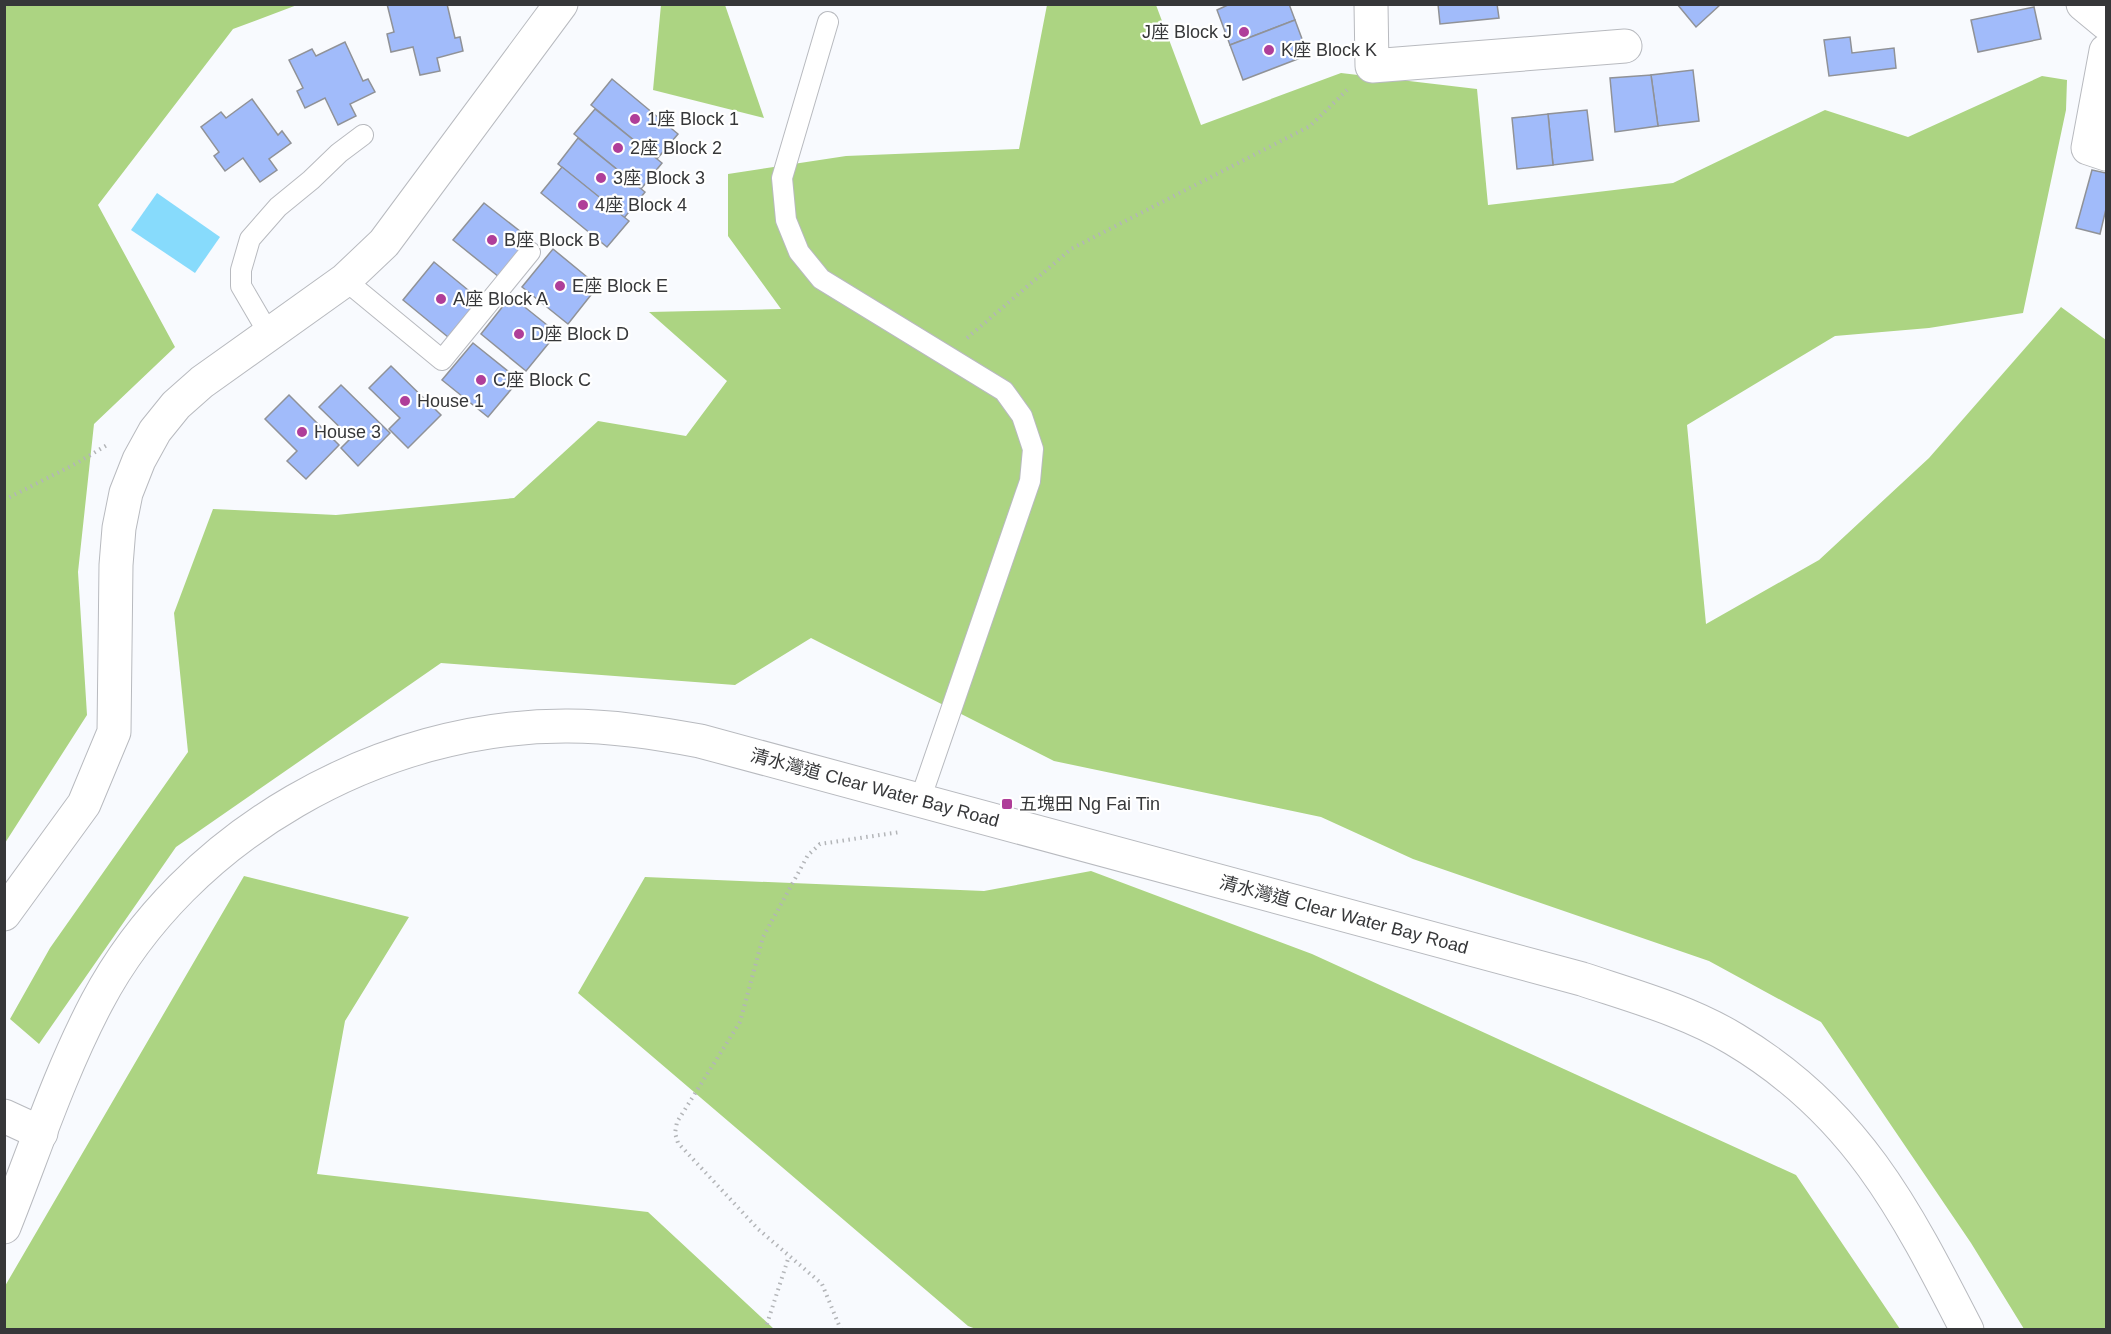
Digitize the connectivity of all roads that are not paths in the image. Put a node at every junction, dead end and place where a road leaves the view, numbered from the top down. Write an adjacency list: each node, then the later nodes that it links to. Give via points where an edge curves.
1 (561, 4): 11 (main road, via 401,222)
2 (1371, 4): 6 (main road, via 1372,66)
3 (2083, 4): 5 (main road)
4 (828, 22): 13 (lane, via 782,178 786,220 799,252 821,279 1004,391 1022,416 1033,449 1030,481)
5 (2106, 23)
6 (1625, 46)
7 (2106, 51): 9 (main road, via 2088,148)
8 (363, 135): 12 (lane, via 278,207 249,239 241,286)
9 (2106, 154)
10 (530, 252): 11 (lane, via 442,360)
11 (345, 280): 12 (main road)
12 (269, 334): 14 (main road, via 176,405 139,460 126,493 118,546 114,732 84,804)
13 (933, 804): 16 (main road, 清水灣道 Clear Water Bay Road, via 700,741 617,728 567,726 494,732 389,757 317,788 270,816 216,857 175,897 146,929 97,1002); 18 (main road, 清水灣道 Clear Water Bay Road, via 1582,979 1700,1021 1734,1038 1800,1086 1861,1149 1924,1245)
14 (4, 914)
15 (4, 1116): 16 (main road)
16 (41, 1133): 17 (main road, 清水灣道 Clear Water Bay Road)
17 (4, 1227)
18 (1967, 1329)

